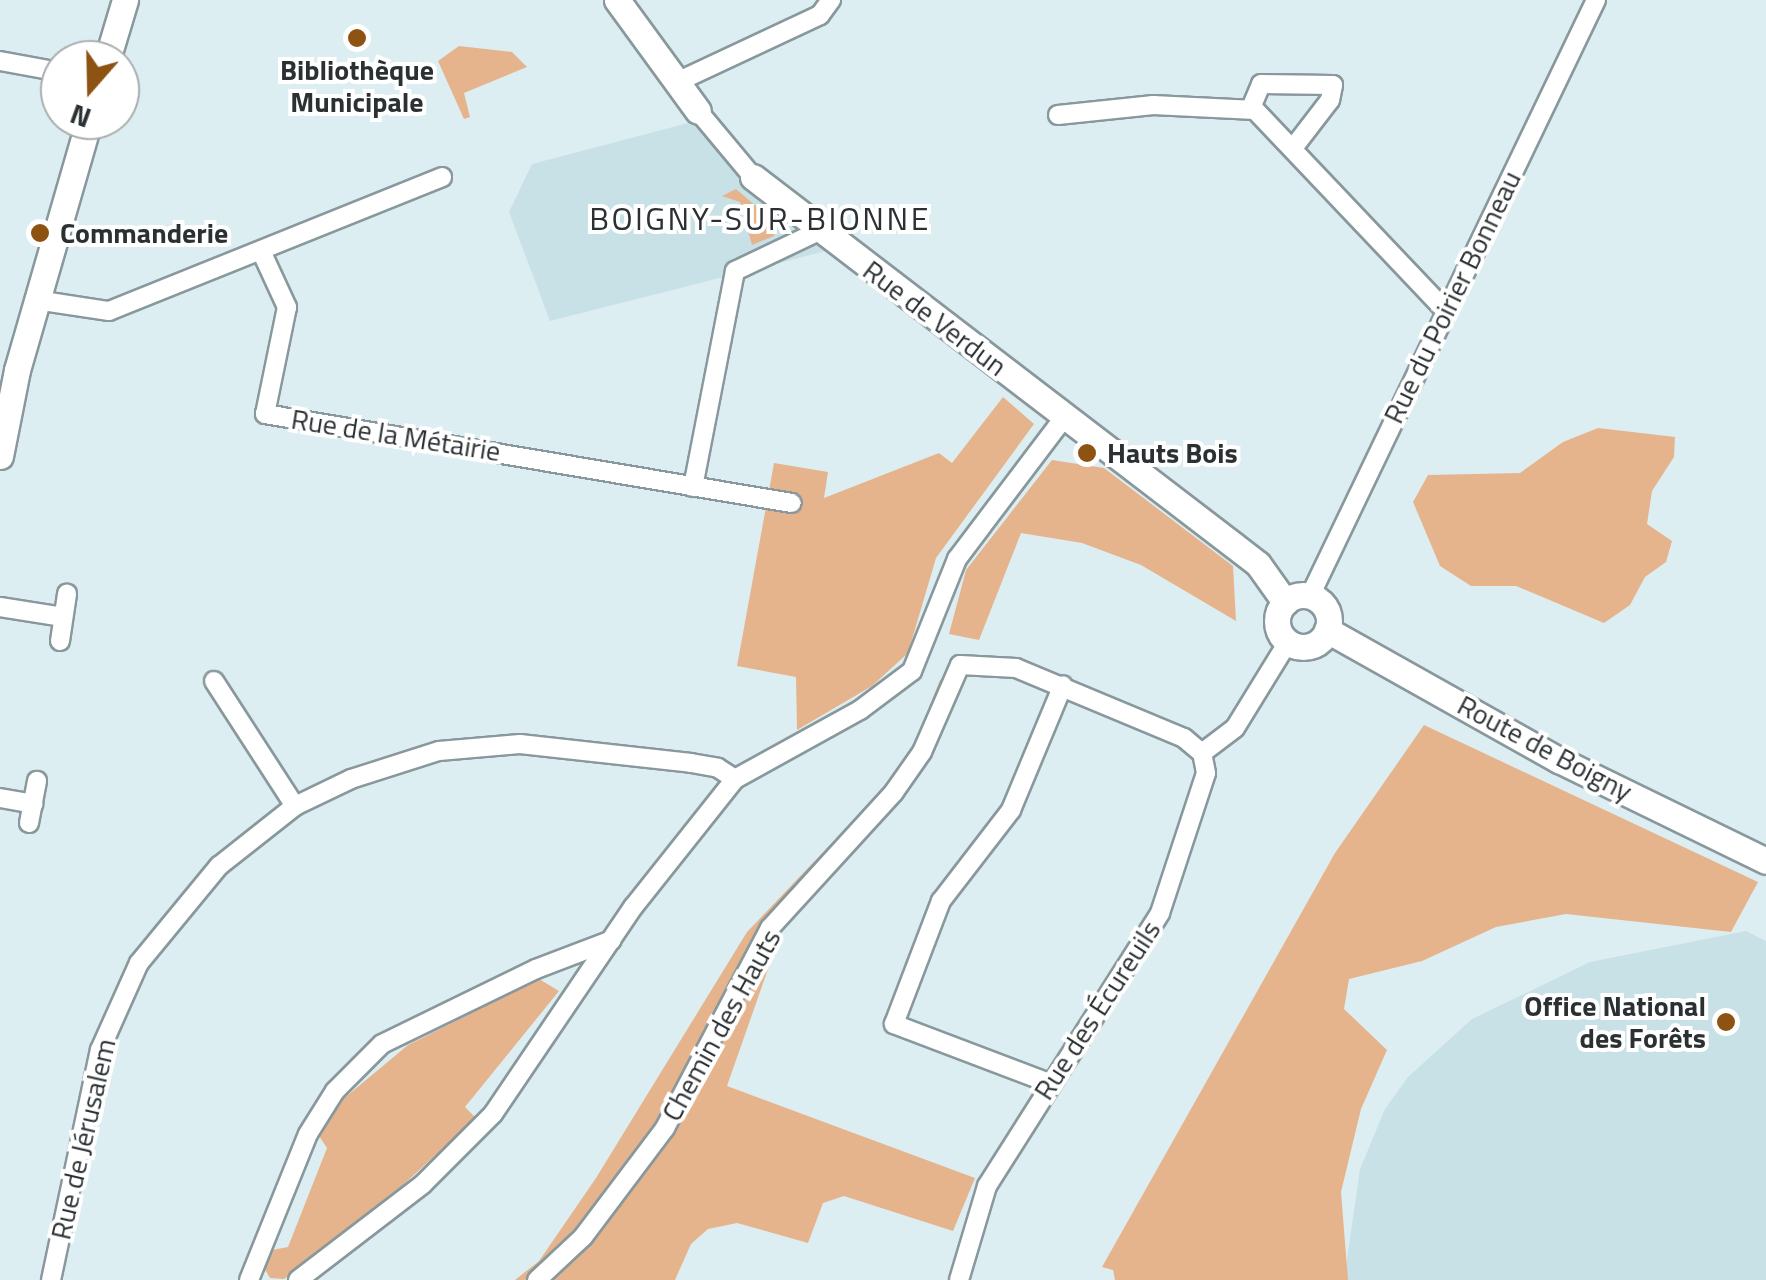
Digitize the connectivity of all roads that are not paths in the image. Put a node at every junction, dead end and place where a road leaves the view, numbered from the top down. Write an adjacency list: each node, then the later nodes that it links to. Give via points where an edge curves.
1 (125, 0): 5 (street)
2 (617, 0): 8 (street, Rue de Verdun)
3 (832, 0): 8 (street, via 820,15)
4 (1596, 0): 19 (street, Rue du Poirier Bonneau)
5 (113, 40)
6 (0, 61): 7 (street)
7 (40, 68)
8 (677, 82): 10 (street, Rue de Verdun)
9 (1250, 108): 11 (street, via 1154,105); 13 (street); 13 (street, via 1261,84 1333,85 1330,100)
10 (698, 110): 15 (street, Rue de Verdun)
11 (1058, 115)
12 (83, 140): 18 (street)
13 (1294, 147): 19 (street)
14 (442, 177): 17 (street)
15 (753, 177): 16 (street, Rue de Verdun)
16 (819, 231): 20 (street, Rue de Verdun); 22 (street, via 734,271)
17 (262, 253): 18 (street, via 109,311); 22 (street, Rue de la Métairie, via 287,307 265,414)
18 (36, 300): 21 (street)
19 (1443, 308): 25 (street, Rue du Poirier Bonneau)
20 (1065, 416): 25 (street, Rue de Verdun); 34 (street, via 957,559 912,671 860,710)
21 (0, 456)
22 (694, 487): 23 (street, Rue de la Métairie)
23 (792, 503)
24 (67, 594): 27 (street)
25 (1298, 599): 28 (street, via 1327,612); 30 (street, via 1277,618)
26 (0, 607): 27 (street)
27 (63, 617): 29 (street)
28 (1327, 630): 30 (street, via 1314,644); 38 (street, Route de Boigny, via 1560,760)
29 (60, 641)
30 (1288, 642): 33 (street, via 1235,728)
31 (214, 680): 37 (street)
32 (1063, 685): 33 (street); 40 (street, via 1011,810 941,900 894,1024); 44 (street, Chemin des Hauts, via 1016,668 960,664 922,752 894,792 770,928 665,1128 583,1236)
33 (1202, 752): 40 (street, Rue des Écureuils, via 1206,773 1160,913)
34 (735, 780): 37 (street, Rue de Jérusalem, via 691,763 520,744 439,751 351,779); 39 (street)
35 (37, 781): 36 (street, via 31,813)
36 (0, 798)
37 (295, 806): 41 (street, Rue de Jérusalem, via 219,866 139,963 100,1050)
38 (1766, 860)
39 (612, 940): 42 (street, via 382,1044 336,1091 308,1134); 43 (street, via 493,1114 423,1184)
40 (1049, 1083): 45 (street, Rue des Écureuils, via 986,1186)
41 (51, 1280)
42 (249, 1280)
43 (298, 1280)
44 (538, 1280)
45 (959, 1280)

